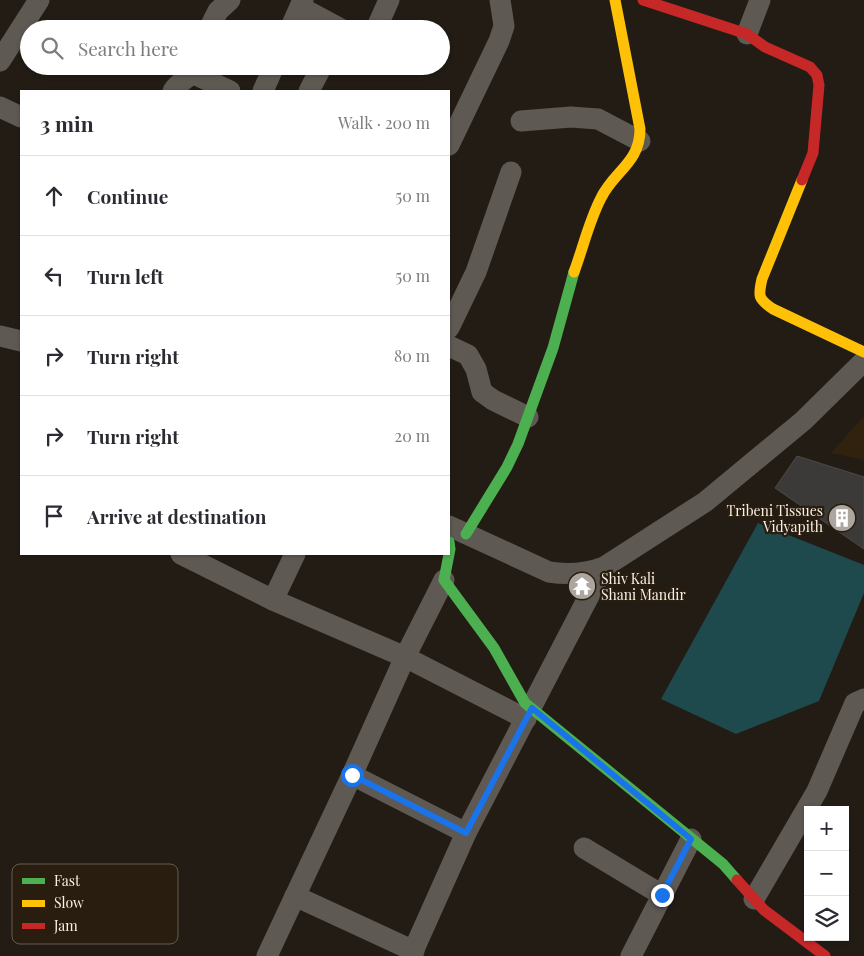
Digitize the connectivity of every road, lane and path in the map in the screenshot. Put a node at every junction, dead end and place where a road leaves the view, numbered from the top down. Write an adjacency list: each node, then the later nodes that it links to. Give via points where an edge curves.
1 (39, 0): 9 (street)
2 (389, 0): 13 (street)
3 (500, 0): 29 (street, via 504,26 499,41)
4 (615, 0): 28 (street)
5 (643, 0): 15 (street)
6 (760, 0): 15 (street)
7 (224, 1): 10 (street)
8 (301, 3): 11 (street); 12 (street)
9 (26, 20)
10 (214, 20)
11 (294, 20)
12 (327, 20)
13 (380, 20)
14 (20, 30): 16 (street)
15 (747, 34): 35 (street, via 765,48 810,67 818,75 819,85 813,154 762,279 759,293 762,302)
16 (0, 61)
17 (190, 75): 21 (street)
18 (205, 75): 22 (street)
19 (270, 75): 23 (street)
20 (318, 75): 24 (street)
21 (174, 90)
22 (228, 90)
23 (262, 90)
24 (310, 90)
25 (0, 107): 26 (street)
26 (20, 117)
27 (520, 122): 28 (street, via 571,117 598,119)
28 (640, 141): 37 (street, via 628,164 601,198)
29 (450, 144)
30 (512, 172): 31 (street, via 476,272)
31 (450, 326)
32 (0, 336): 33 (street)
33 (20, 341)
34 (450, 347): 37 (street, via 468,356 476,368 482,392)
35 (864, 352)
36 (864, 361): 43 (street, via 803,421 705,502)
37 (528, 417): 38 (street, via 507,466)
38 (455, 534): 39 (street); 43 (street, via 549,572 567,575)
39 (450, 549)
40 (183, 555): 45 (street)
41 (295, 555): 45 (street)
42 (449, 555): 44 (street)
43 (604, 567): 48 (street)
44 (444, 580): 46 (street); 48 (street, via 494,648)
45 (273, 600): 46 (street)
46 (404, 657): 48 (street); 49 (street)
47 (864, 698): 55 (street, via 855,703 817,791)
48 (529, 713): 50 (street); 51 (street)
49 (352, 775): 50 (street); 54 (street)
50 (466, 833): 56 (street)
51 (691, 839): 53 (street); 55 (street, via 723,864)
52 (584, 848): 53 (street)
53 (662, 895): 58 (street)
54 (295, 896): 56 (street); 57 (street)
55 (754, 899): 59 (street)
56 (413, 953)
57 (267, 956)
58 (631, 956)
59 (825, 956)

